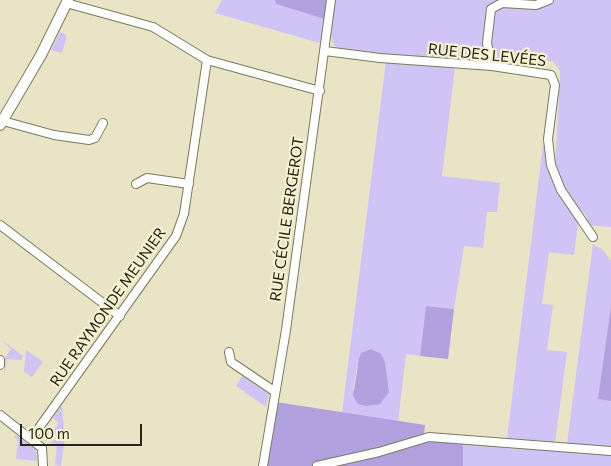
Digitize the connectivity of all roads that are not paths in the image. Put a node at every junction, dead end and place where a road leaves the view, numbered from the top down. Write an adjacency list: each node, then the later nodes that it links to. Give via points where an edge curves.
1 (331, 0): 4 (street)
2 (549, 0): 6 (street, via 536,5 502,3 491,9 488,43)
3 (67, 1): 5 (street, via 153,27); 8 (street, via 41,55)
4 (325, 51): 6 (street, RUE DES LEVÉES); 7 (street, RUE CÉCILE BERGEROT)
5 (207, 60): 7 (street); 11 (street, RUE RAYMONDE MEUNIER)
6 (492, 66): 13 (street, RUE DES LEVÉES, via 545,73 554,79 548,139 551,165 561,190)
7 (320, 91): 18 (street, RUE CÉCILE BERGEROT, via 286,330)
8 (1, 123): 9 (street, via 89,140 96,138)
9 (103, 123)
10 (136, 184): 11 (street, via 147,178)
11 (189, 184): 14 (street, RUE RAYMONDE MEUNIER, via 176,236)
12 (0, 225): 14 (street)
13 (593, 237)
14 (120, 316): 20 (street, RUE RAYMONDE MEUNIER)
15 (229, 352): 18 (street, via 232,362)
16 (0, 360): 17 (street)
17 (0, 365)
18 (274, 390): 23 (street, RUE CÉCILE BERGEROT)
19 (0, 415): 20 (street)
20 (32, 439): 22 (street, via 42,448)
21 (611, 451): 24 (street, via 428,437)
22 (43, 466)
23 (263, 466)
24 (317, 466)

